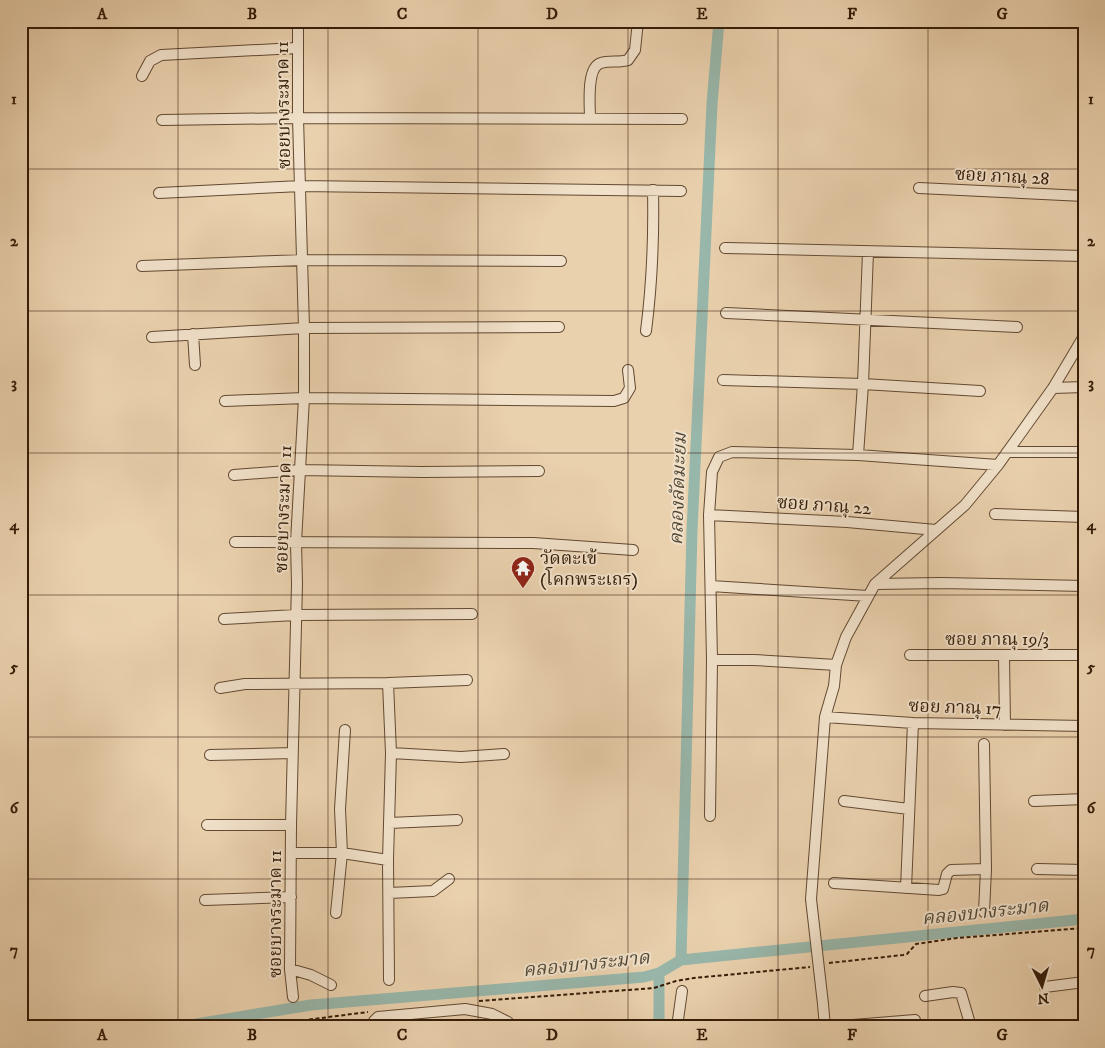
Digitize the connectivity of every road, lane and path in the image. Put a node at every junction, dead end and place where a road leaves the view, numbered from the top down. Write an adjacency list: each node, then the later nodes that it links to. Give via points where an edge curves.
1 (298, 21): 3 (street, ซอยบางระมาด 11)
2 (638, 21): 6 (street, via 635,50 628,60 601,63 591,73)
3 (297, 48): 4 (street, via 161,55 150,61); 5 (street, ซอยบางระมาด 11)
4 (142, 76)
5 (298, 118): 6 (street); 8 (street); 9 (street, ซอยบางระมาด 11)
6 (590, 118): 7 (street)
7 (682, 119)
8 (162, 120)
9 (301, 186): 11 (street); 13 (street); 18 (street, ซอยบางระมาด 11)
10 (919, 188): 14 (street, ซอย ภาณุ 28)
11 (654, 190): 12 (street); 26 (street, via 652,272)
12 (681, 191)
13 (159, 193)
14 (1084, 196)
15 (725, 248): 16 (street)
16 (868, 252): 17 (street); 22 (street)
17 (1084, 256)
18 (304, 260): 19 (street); 20 (street); 25 (street, ซอยบางระมาด 11)
19 (561, 261)
20 (142, 266)
21 (726, 313): 22 (street)
22 (865, 319): 24 (street); 33 (street)
23 (559, 327): 25 (street)
24 (1017, 327)
25 (304, 328): 27 (street); 37 (street, ซอยบางระมาด 11)
26 (646, 331)
27 (193, 334): 29 (street); 30 (street)
28 (1084, 336): 35 (street)
29 (152, 337)
30 (195, 365)
31 (628, 370): 37 (street, via 630,388 624,398 614,402)
32 (723, 380): 33 (street)
33 (863, 384): 36 (street); 41 (street)
34 (1084, 387): 35 (street)
35 (1053, 388): 39 (street)
36 (980, 391)
37 (304, 398): 38 (street); 43 (street, ซอยบางระมาด 11)
38 (225, 401)
39 (1007, 452): 40 (street); 42 (street)
40 (1084, 452)
41 (858, 455): 42 (street); 47 (street, via 724,454 712,472)
42 (998, 465): 49 (street, via 965,504)
43 (300, 470): 44 (street); 45 (street); 51 (street, ซอยบางระมาด 11)
44 (540, 471)
45 (234, 475)
46 (995, 514): 48 (street)
47 (709, 515): 49 (street, ซอย ภาณุ 22); 54 (street)
48 (1084, 517)
49 (936, 530): 53 (street)
50 (235, 542): 51 (street)
51 (296, 542): 52 (street, via 533,543); 58 (street, ซอยบางระมาด 11)
52 (633, 550)
53 (876, 584): 55 (street); 56 (street)
54 (710, 586): 56 (street); 63 (street)
55 (1084, 586)
56 (868, 596): 64 (street)
57 (472, 614): 58 (street)
58 (296, 615): 59 (street); 67 (street, ซอยบางระมาด 11)
59 (224, 619)
60 (910, 655): 62 (street, ซอย ภาณุ 19/3)
61 (1084, 655): 62 (street, ซอย ภาณุ 19/3)
62 (1004, 656): 71 (street)
63 (712, 660): 64 (street); 83 (street)
64 (836, 665): 69 (street)
65 (467, 680): 66 (street)
66 (388, 683): 67 (street); 76 (street)
67 (295, 684): 68 (street, via 245,684); 75 (street, ซอยบางระมาด 11)
68 (220, 688)
69 (825, 716): 70 (street, ซอย ภาณุ 17); 118 (street, bridge, via 811,899)
70 (913, 722): 71 (street, ซอย ภาณุ 17); 82 (street)
71 (1004, 724): 72 (street, ซอย ภาณุ 17)
72 (1084, 726)
73 (345, 730): 89 (street, via 340,810)
74 (984, 744): 91 (street)
75 (292, 753): 78 (street); 87 (street, ซอยบางระมาด 11)
76 (391, 753): 77 (street, via 461,757); 85 (street)
77 (504, 754)
78 (210, 755)
79 (1084, 799): 80 (street)
80 (1034, 801)
81 (844, 802): 82 (street)
82 (909, 809): 96 (street)
83 (710, 816)
84 (458, 820): 85 (street)
85 (389, 822): 90 (street)
86 (207, 825): 87 (street)
87 (291, 825): 88 (street, ซอยบางระมาด 11)
88 (292, 852): 89 (street); 98 (street, ซอยบางระมาด 11)
89 (342, 853): 90 (street); 101 (street)
90 (388, 860): 97 (street)
91 (986, 869): 96 (street, via 951,870 943,889 939,890); 100 (street)
92 (1037, 870): 93 (street)
93 (1084, 870)
94 (449, 879): 97 (street, via 433,891)
95 (834, 883): 96 (street)
96 (906, 888)
97 (390, 893): 106 (street)
98 (292, 897): 99 (street); 105 (street, ซอยบางระมาด 11)
99 (205, 900)
100 (984, 912)
101 (336, 913)
102 (1084, 928): 103 (path, via 957,938 916,944 903,955)
103 (825, 964)
104 (816, 966): 110 (path, via 694,978)
105 (290, 968): 108 (street); 113 (street, ซอยบางระมาด 11)
106 (389, 980)
107 (1084, 982): 109 (street)
108 (331, 985)
109 (1045, 987)
110 (654, 988)
111 (682, 991): 117 (street)
112 (925, 996): 119 (street, via 961,993)
113 (293, 997)
114 (915, 1020): 118 (street)
115 (508, 1022): 116 (street, via 492,1014 465,1009 378,1017)
116 (373, 1027)
117 (677, 1027)
118 (827, 1027)
119 (971, 1027)

